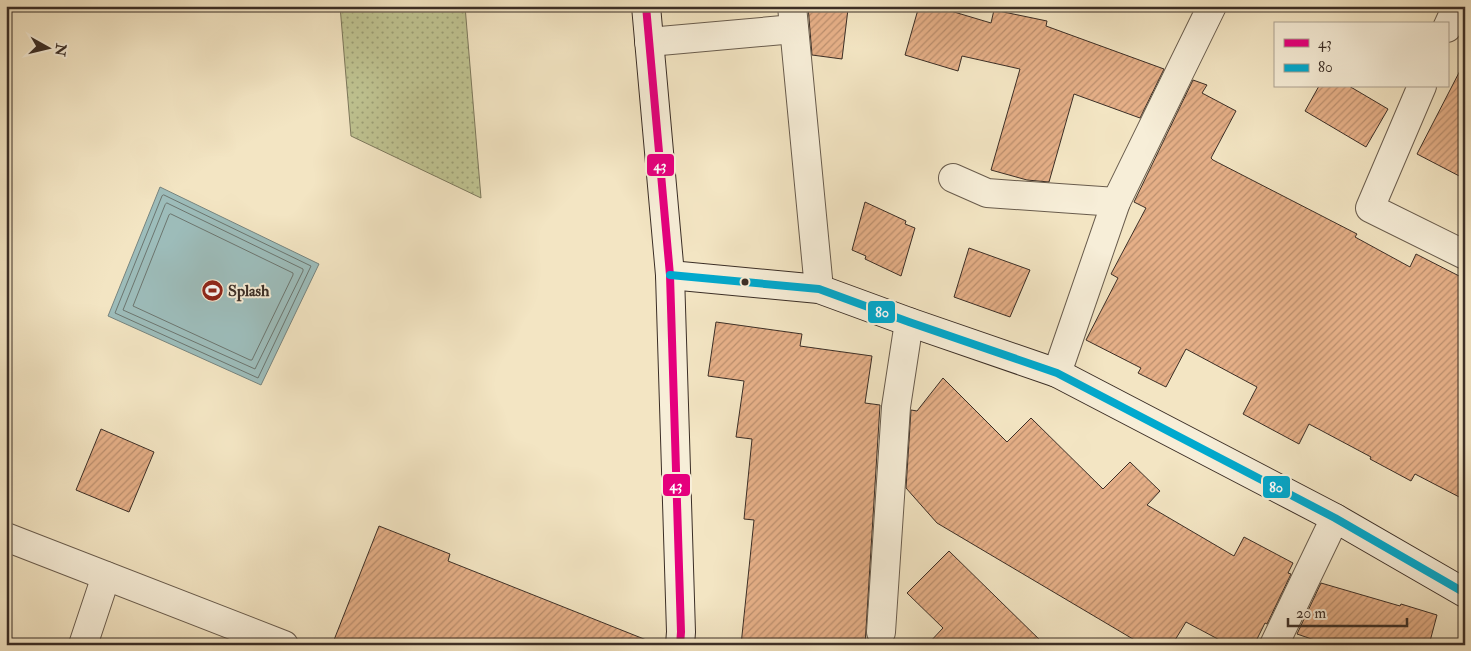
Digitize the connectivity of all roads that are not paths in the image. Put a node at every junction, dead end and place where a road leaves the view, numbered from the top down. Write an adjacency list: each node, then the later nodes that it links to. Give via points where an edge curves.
1 (646, 6): 6 (street)
2 (1212, 6): 9 (street)
3 (1457, 6): 5 (street)
4 (793, 18): 6 (street); 12 (street)
5 (1448, 26)
6 (649, 42): 11 (street)
7 (1421, 88): 10 (street, via 1370,208)
8 (953, 178): 9 (street, via 987,193)
9 (1116, 202): 14 (street)
10 (1465, 255)
11 (670, 275): 12 (street); 22 (street)
12 (819, 289): 13 (street)
13 (909, 322): 14 (street); 19 (street, via 896,407)
14 (1057, 373): 15 (street)
15 (1335, 518): 18 (street); 23 (street)
16 (6, 537): 17 (street)
17 (106, 576): 20 (street); 21 (street)
18 (1465, 593)
19 (880, 632)
20 (83, 645)
21 (284, 645)
22 (680, 645)
23 (1274, 645)

